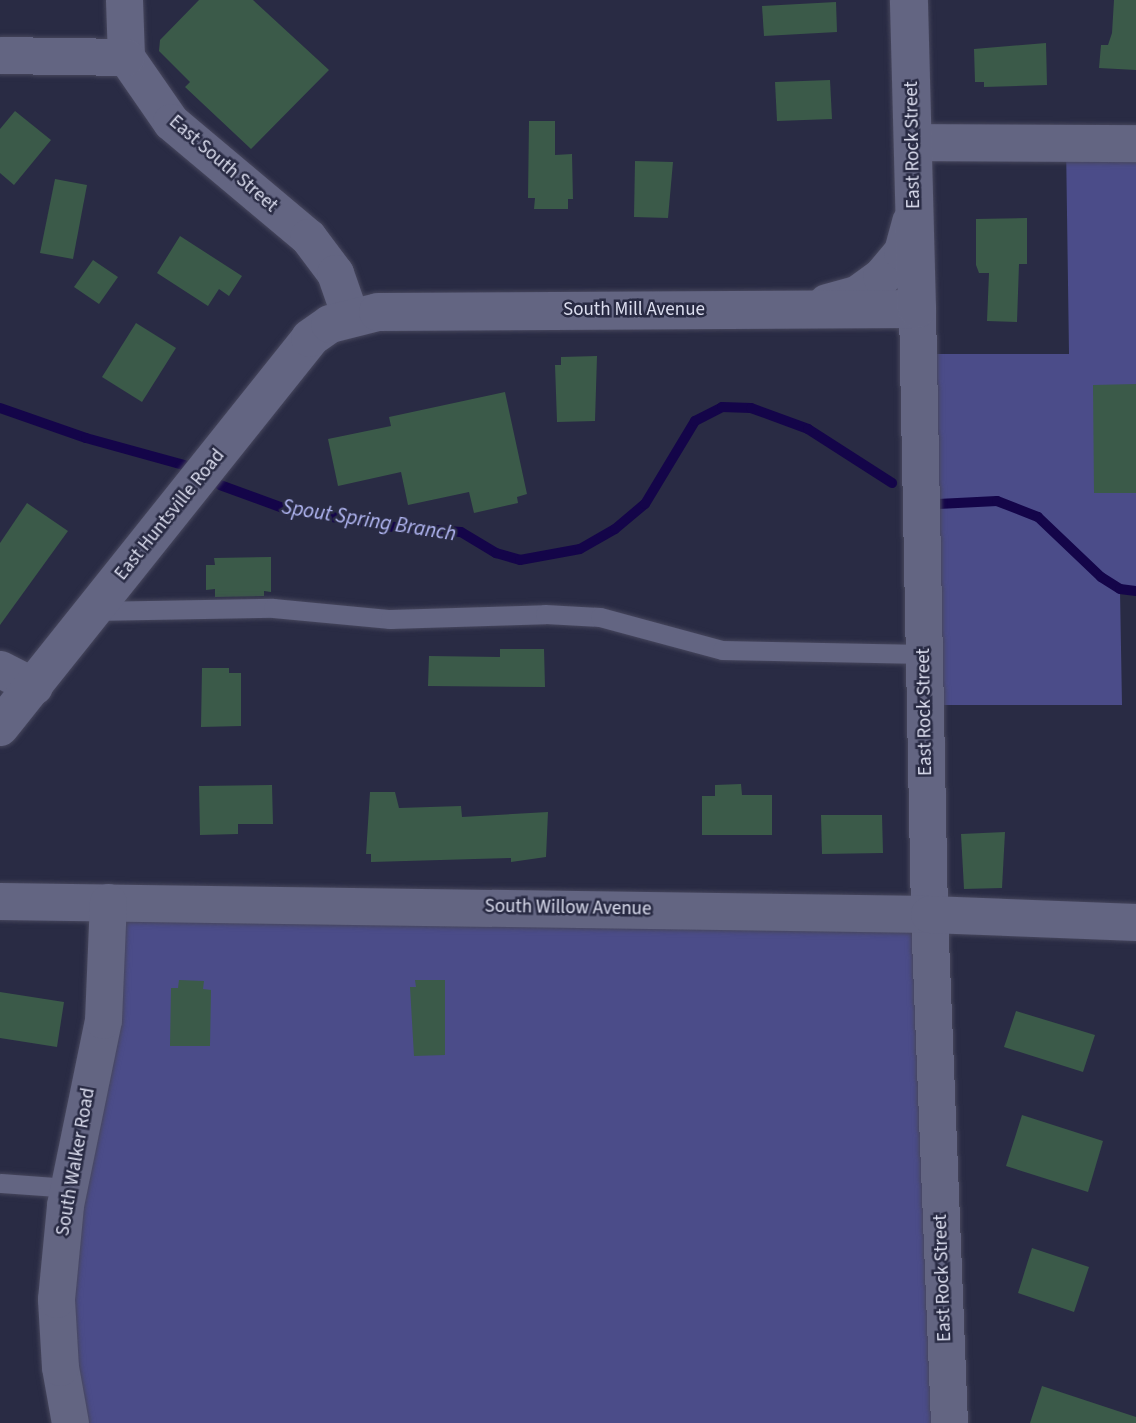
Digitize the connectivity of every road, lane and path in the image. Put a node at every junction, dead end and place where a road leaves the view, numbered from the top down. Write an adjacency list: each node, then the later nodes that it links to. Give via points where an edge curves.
1 (124, 0): 4 (street)
2 (909, 0): 5 (street, East Rock Street)
3 (0, 55): 4 (street)
4 (126, 57): 10 (street, East South Street, via 171,122 307,237 335,273)
5 (912, 142): 6 (street); 7 (street, East Rock Street)
6 (1136, 143)
7 (914, 210): 8 (street, via 903,252 882,277 857,295); 9 (street, East Rock Street)
8 (804, 309): 9 (street, South Mill Avenue); 10 (street, South Mill Avenue)
9 (917, 309): 12 (street, East Rock Street)
10 (350, 316): 11 (street, East Huntsville Road, via 310,338)
11 (93, 611): 12 (lane, via 273,608 390,619 600,617 722,650); 14 (street, East Huntsville Road)
12 (924, 654): 18 (street, East Rock Street)
13 (0, 669): 14 (street)
14 (34, 686): 15 (street, East Huntsville Road)
15 (0, 727)
16 (0, 901): 17 (street, South Willow Avenue)
17 (108, 902): 18 (street, South Willow Avenue); 21 (street, South Walker Road, via 103,1020)
18 (929, 914): 19 (street, South Willow Avenue); 23 (street, East Rock Street)
19 (1136, 922)
20 (0, 1183): 21 (lane)
21 (69, 1188): 22 (street, South Walker Road, via 56,1298 60,1367)
22 (70, 1423)
23 (949, 1423)

